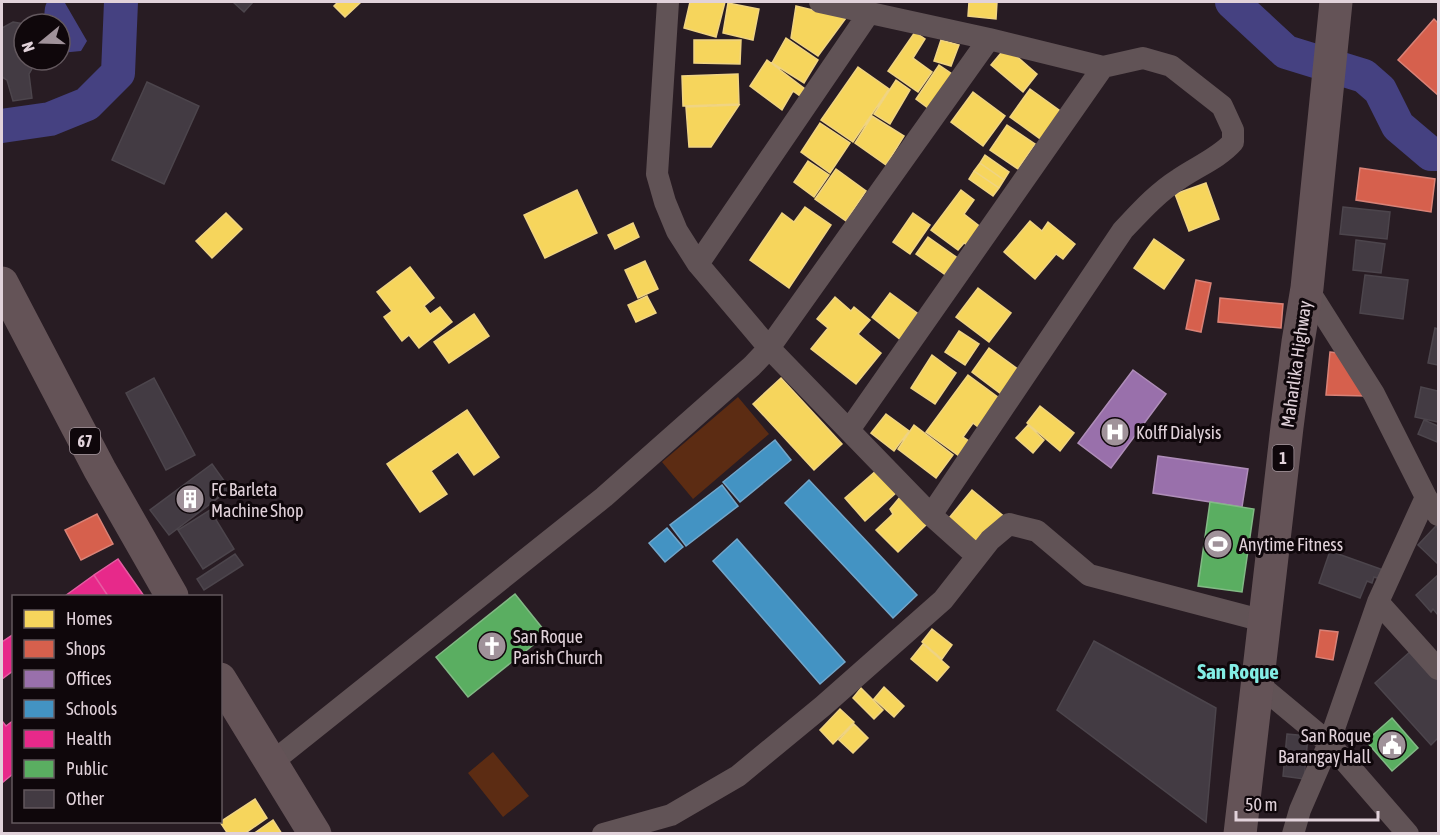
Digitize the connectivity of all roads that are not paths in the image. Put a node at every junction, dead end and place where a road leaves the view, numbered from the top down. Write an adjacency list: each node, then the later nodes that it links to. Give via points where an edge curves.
1 (668, 2): 7 (street, via 657,174 676,231)
2 (820, 2): 4 (street)
3 (1336, 2): 9 (main road, Maharlika Highway / 1)
4 (869, 13): 5 (street); 7 (street)
5 (989, 39): 6 (street); 10 (street)
6 (1103, 68): 11 (street); 13 (street, via 1143,58 1171,66 1222,106 1233,130 1233,142 1227,150 1152,198 1123,230)
7 (698, 264): 10 (street)
8 (2, 283): 15 (main road, 67)
9 (1307, 288): 12 (street, via 1374,394); 17 (main road, Maharlika Highway / 1)
10 (769, 348): 11 (street); 22 (street, via 604,497)
11 (849, 430): 13 (street)
12 (1432, 506): 16 (street)
13 (930, 514): 14 (street)
14 (969, 549)
15 (171, 595)
16 (1378, 602): 18 (street); 21 (street)
17 (1264, 621): 20 (main road, Maharlika Highway / 1); 24 (street, via 1089,575 1036,531 1009,524 990,540 943,600 738,776 671,815)
18 (1438, 669)
19 (222, 682): 22 (main road)
20 (1257, 683): 21 (street); 25 (main road, Maharlika Highway / 1)
21 (1329, 743): 26 (street); 27 (street)
22 (271, 763): 23 (main road)
23 (315, 834)
24 (603, 834)
25 (1240, 834)
26 (1293, 834)
27 (1407, 834)

